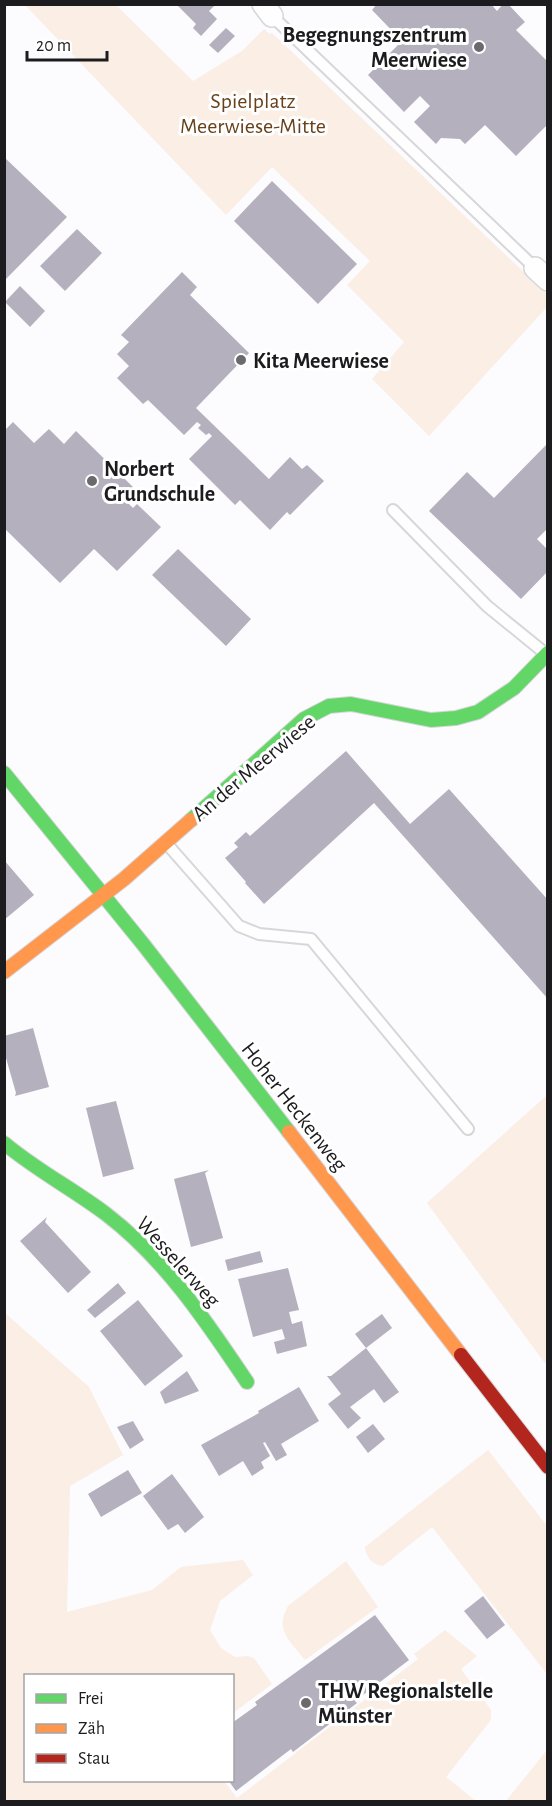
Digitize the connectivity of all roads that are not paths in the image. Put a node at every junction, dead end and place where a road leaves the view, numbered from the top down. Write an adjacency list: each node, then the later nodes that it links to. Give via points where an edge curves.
1 (268, 10): 2 (lane)
2 (541, 274)
3 (393, 510): 4 (lane, via 487,606)
4 (547, 653): 6 (street, An der Meerwiese, via 514,688 478,712 456,718 431,720 351,704 329,706 304,719)
5 (4, 772): 7 (street, Hoher Heckenweg)
6 (165, 842): 7 (street, An der Meerwiese); 9 (lane, via 238,926 258,934 311,939)
7 (104, 895): 8 (street, An der Meerwiese); 12 (street, Hoher Heckenweg)
8 (4, 972)
9 (468, 1129)
10 (4, 1143): 11 (street, Wesselerweg, via 105,1214 145,1248 201,1312)
11 (247, 1382)
12 (548, 1467)

